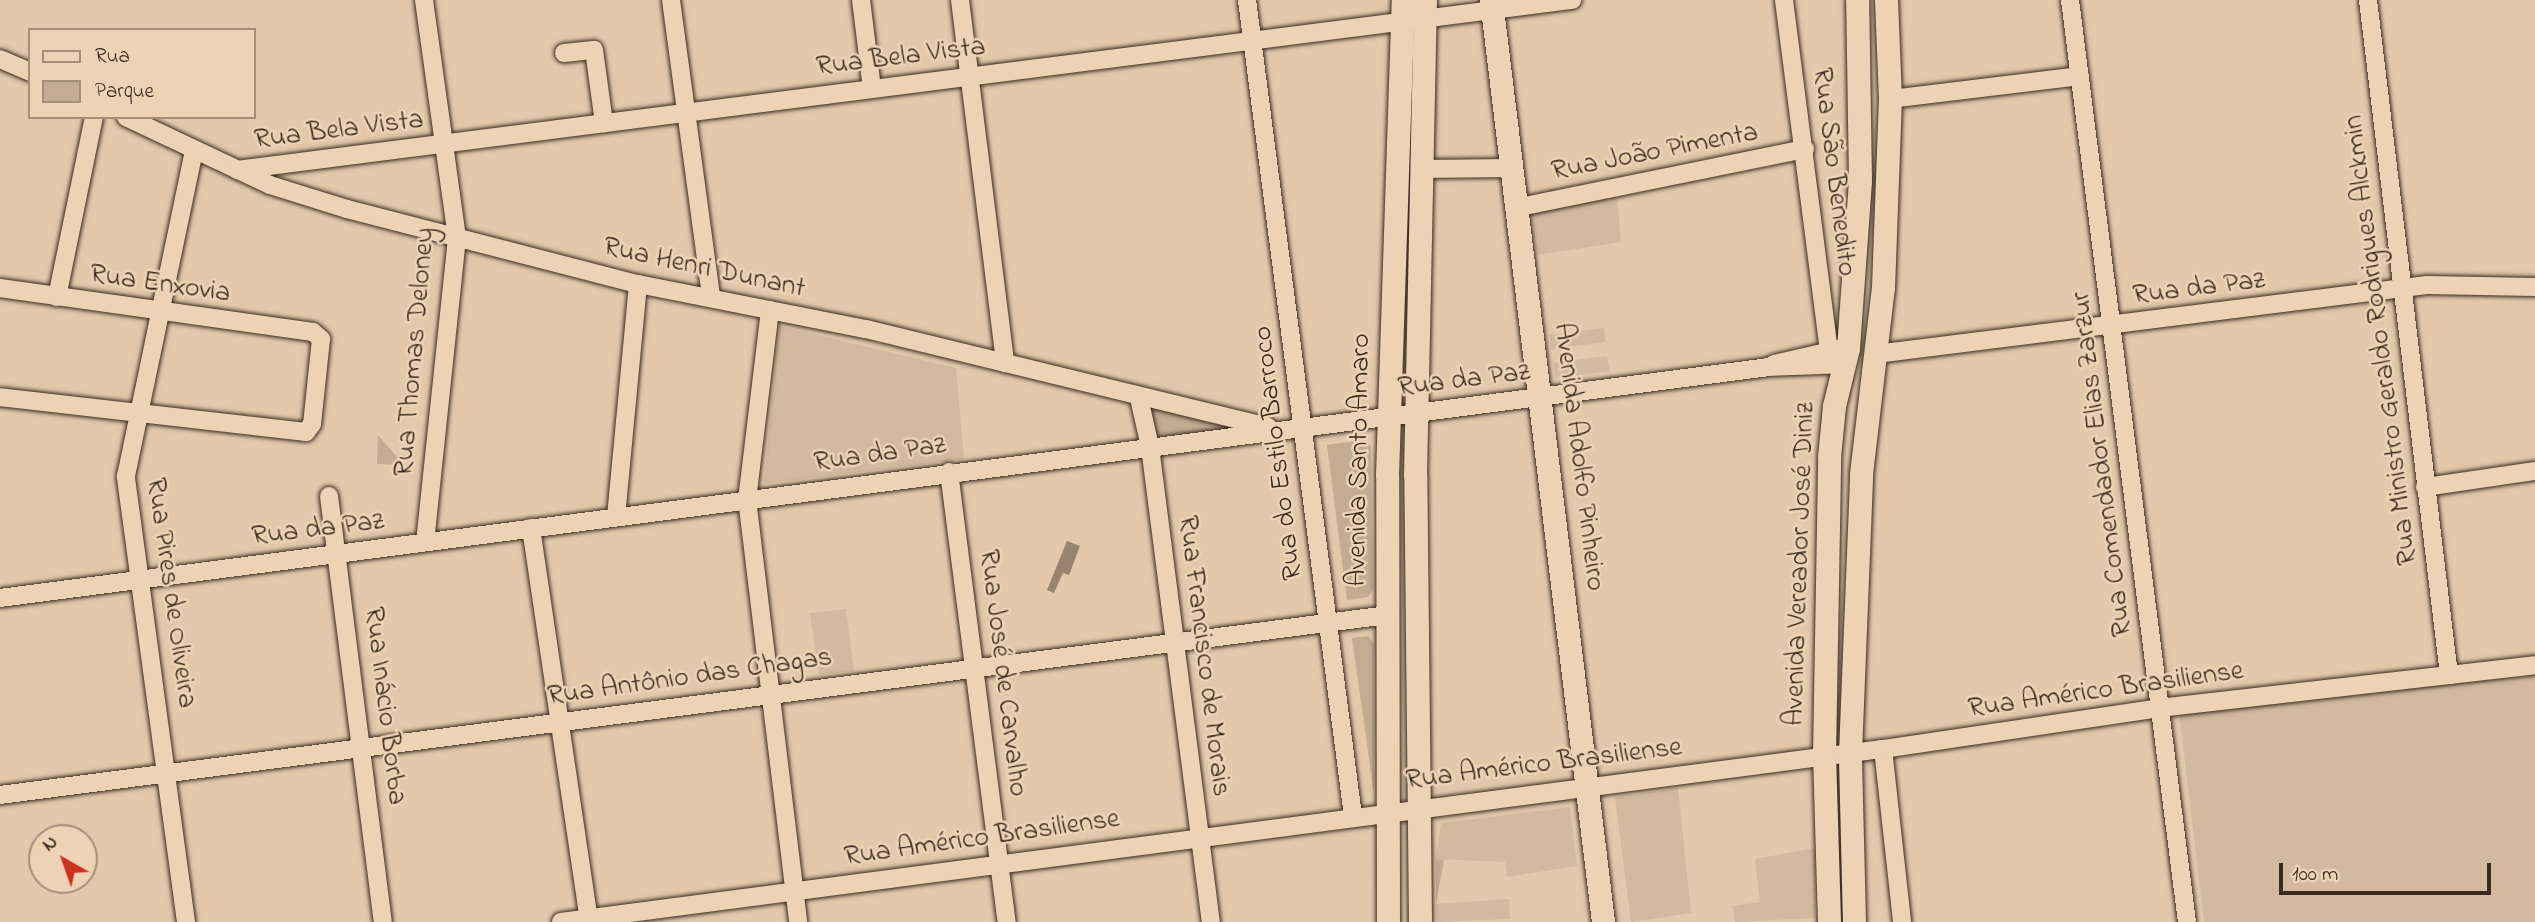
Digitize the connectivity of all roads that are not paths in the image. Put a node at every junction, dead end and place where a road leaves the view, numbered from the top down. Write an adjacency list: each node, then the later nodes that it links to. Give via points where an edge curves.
1 (424, 0): 26 (street, Rua Thomas Deloney)
2 (671, 0): 22 (street)
3 (861, 0): 20 (street)
4 (960, 0): 19 (street)
5 (1247, 0): 14 (street, Rua do Estilo Barroco)
6 (1572, 0): 12 (street, Rua Bela Vista)
7 (1784, 0): 27 (street, Rua São Benedito)
8 (1857, 0): 43 (main road, Avenida Vereador José Diniz, via 1860,181)
9 (1886, 0): 21 (main road, Avenida Vereador José Diniz)
10 (2070, 0): 18 (street, Rua Comendador Elias Zarzur)
11 (2368, 0): 37 (street, Rua Ministro Geraldo Rodrigues Alckmin)
12 (1492, 6): 13 (street, Rua Bela Vista); 29 (main road, Avenida Adolfo Pinheiro)
13 (1414, 10): 14 (street, Rua Bela Vista); 30 (main road, Avenida Santo Amaro); 51 (main road, Avenida Santo Amaro)
14 (1252, 39): 19 (street, Rua Bela Vista); 52 (street, Rua do Estilo Barroco)
15 (564, 53): 25 (street, via 594,50)
16 (1, 62): 17 (street)
17 (28, 71)
18 (2080, 75): 21 (street); 42 (street, Rua Comendador Elias Zarzur)
19 (970, 76): 20 (street, Rua Bela Vista); 45 (street)
20 (872, 88): 22 (street, Rua Bela Vista)
21 (1890, 99): 44 (main road, Avenida Vereador José Diniz)
22 (686, 113): 25 (street, Rua Bela Vista); 39 (street)
23 (94, 119): 38 (street)
24 (130, 119): 28 (street, Rua Henri Dunant)
25 (604, 123): 26 (street, Rua Bela Vista)
26 (443, 144): 31 (street, Rua Bela Vista); 33 (street, Rua Thomas Deloney)
27 (1805, 149): 32 (street, Rua João Pimenta); 43 (street, Rua São Benedito)
28 (194, 150): 31 (street, Rua Henri Dunant); 41 (street, Rua Pires de Oliveira)
29 (1510, 168): 30 (street); 32 (main road, Avenida Adolfo Pinheiro)
30 (1421, 169): 50 (main road, Avenida Santo Amaro)
31 (237, 170): 33 (street, Rua Henri Dunant, via 347,209)
32 (1515, 208): 48 (main road, Avenida Adolfo Pinheiro)
33 (457, 238): 34 (street, Rua Henri Dunant); 62 (street, Rua Thomas Deloney)
34 (638, 284): 39 (street, Rua Henri Dunant); 60 (street)
35 (2535, 286): 37 (street, Rua da Paz, via 2480,283)
36 (0, 288): 38 (street, Rua Enxovia)
37 (2404, 288): 42 (street, Rua da Paz); 57 (street, Rua Ministro Geraldo Rodrigues Alckmin)
38 (57, 297): 41 (street, Rua Enxovia)
39 (711, 297): 40 (street, Rua Henri Dunant)
40 (770, 310): 45 (street, Rua Henri Dunant); 59 (street)
41 (158, 313): 49 (street, Rua Pires de Oliveira); 49 (street, Rua Enxovia, via 313,332 321,339 312,424 300,433)
42 (2113, 326): 44 (street, Rua da Paz); 74 (street, Rua Comendador Elias Zarzur)
43 (1841, 354): 48 (street, Rua da Paz); 79 (main road, Avenida Vereador José Diniz, via 1829,457)
44 (1876, 354): 78 (main road, Avenida Vereador José Diniz, via 1860,474)
45 (1005, 363): 47 (street, Rua Henri Dunant)
46 (0, 397): 49 (street)
47 (1139, 398): 53 (street, Rua Henri Dunant); 54 (street, Rua Francisco de Morais)
48 (1540, 398): 50 (street, Rua da Paz); 81 (main road, Avenida Adolfo Pinheiro)
49 (137, 413): 64 (street, Rua Pires de Oliveira, via 126,476)
50 (1415, 413): 51 (street, Rua da Paz); 66 (main road, Avenida Santo Amaro)
51 (1388, 416): 52 (street, Rua da Paz); 67 (main road, Avenida Santo Amaro)
52 (1304, 427): 53 (street, Rua da Paz); 68 (street, Rua do Estilo Barroco)
53 (1284, 430): 54 (street, Rua da Paz)
54 (1150, 447): 56 (street, Rua da Paz); 69 (street, Rua Francisco de Morais)
55 (2535, 471): 57 (street)
56 (949, 472): 59 (street, Rua da Paz); 71 (street, Rua José de Carvalho)
57 (2425, 486): 72 (street, Rua Ministro Geraldo Rodrigues Alckmin)
58 (329, 496): 63 (street, Rua Inácio Borba)
59 (747, 499): 60 (street, Rua da Paz); 73 (street)
60 (616, 517): 61 (street, Rua da Paz)
61 (531, 528): 62 (street, Rua da Paz); 75 (street)
62 (425, 542): 63 (street, Rua da Paz)
63 (338, 553): 64 (street, Rua da Paz); 76 (street, Rua Inácio Borba)
64 (141, 579): 65 (street, Rua da Paz); 80 (street, Rua Pires de Oliveira)
65 (0, 598)
66 (1415, 612): 67 (main road); 83 (main road, Avenida Santo Amaro)
67 (1387, 615): 68 (street, Rua Antônio das Chagas); 84 (main road, Avenida Santo Amaro)
68 (1326, 622): 69 (street, Rua Antônio das Chagas); 85 (street, Rua do Estilo Barroco)
69 (1174, 640): 71 (street, Rua Antônio das Chagas); 86 (street, Rua Francisco de Morais)
70 (2535, 665): 72 (street, Rua Américo Brasiliense)
71 (975, 667): 73 (street, Rua Antônio das Chagas); 87 (street, Rua José de Carvalho)
72 (2449, 675): 74 (street, Rua Américo Brasiliense)
73 (768, 693): 75 (street, Rua Antônio das Chagas); 88 (street)
74 (2159, 708): 77 (street, Rua Américo Brasiliense); 102 (street, Rua Comendador Elias Zarzur)
75 (562, 722): 76 (street, Rua Antônio das Chagas); 89 (street)
76 (363, 749): 80 (street, Rua Antônio das Chagas); 91 (street, Rua Inácio Borba)
77 (1883, 749): 78 (street, Rua Américo Brasiliense); 101 (street)
78 (1850, 753): 79 (street, Rua Américo Brasiliense); 100 (main road, Avenida Vereador José Diniz)
79 (1824, 755): 81 (street, Rua Américo Brasiliense); 99 (main road, Avenida Vereador José Diniz)
80 (167, 774): 82 (street, Rua Antônio das Chagas); 90 (street, Rua Pires de Oliveira)
81 (1586, 788): 83 (street, Rua Américo Brasiliense); 98 (main road, Avenida Adolfo Pinheiro)
82 (0, 795)
83 (1418, 808): 84 (street, Rua Américo Brasiliense); 97 (main road, Avenida Santo Amaro)
84 (1387, 811): 85 (street, Rua Américo Brasiliense); 96 (main road, Avenida Santo Amaro)
85 (1353, 816): 86 (street, Rua Américo Brasiliense)
86 (1199, 835): 87 (street, Rua Américo Brasiliense); 95 (street, Rua Francisco de Morais)
87 (999, 863): 88 (street, Rua Américo Brasiliense); 94 (street, Rua José de Carvalho)
88 (794, 892): 89 (street, Rua Américo Brasiliense); 93 (street)
89 (589, 920): 92 (street, Rua Américo Brasiliense)
90 (186, 922)
91 (383, 922)
92 (561, 922)
93 (798, 922)
94 (1007, 922)
95 (1211, 922)
96 (1388, 922)
97 (1420, 922)
98 (1603, 922)
99 (1829, 922)
100 (1854, 922)
101 (1902, 922)
102 (2187, 922)

